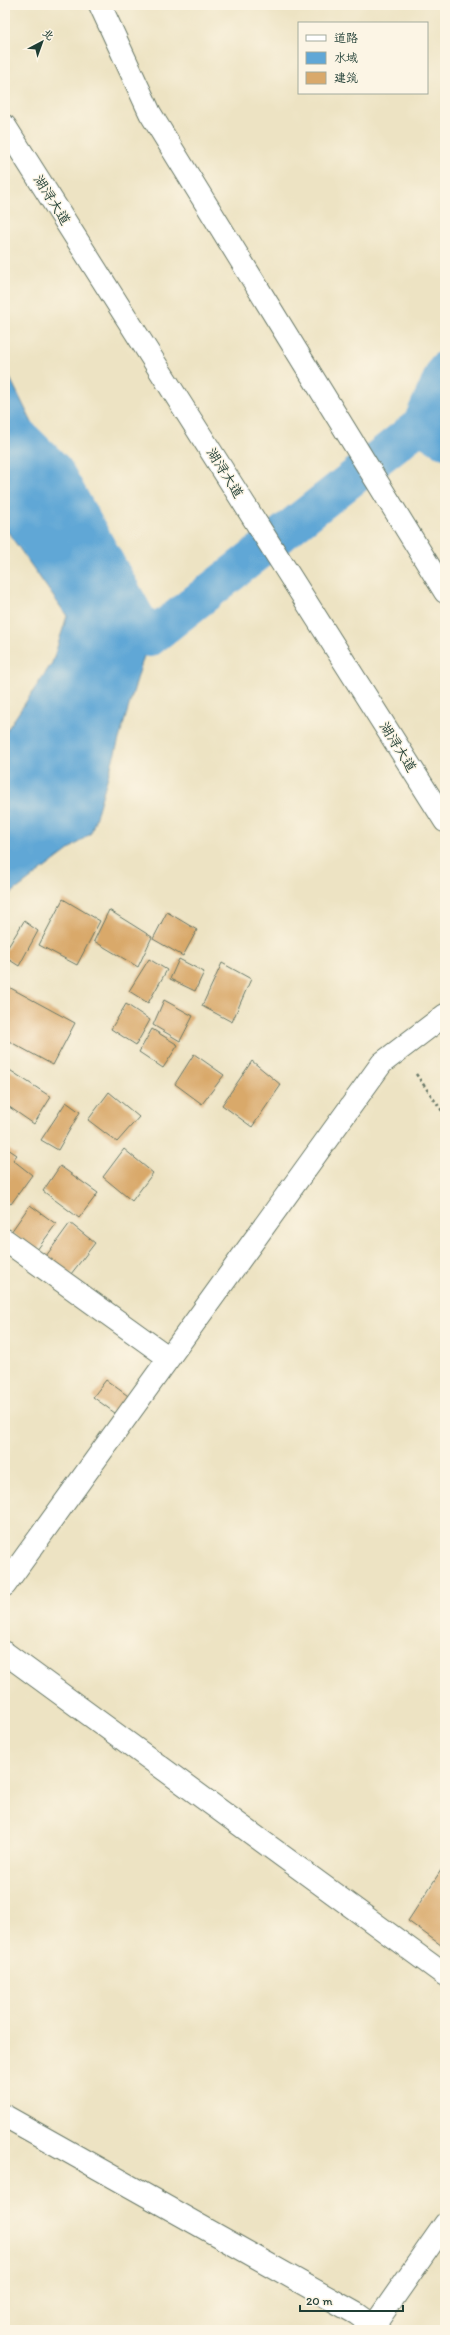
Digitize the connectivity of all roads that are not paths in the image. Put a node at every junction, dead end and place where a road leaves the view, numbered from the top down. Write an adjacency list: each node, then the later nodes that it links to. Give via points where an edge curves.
1 (100, 5): 3 (street, via 150,113)
2 (5, 126): 4 (street, 湖浔大道)
3 (445, 592)
4 (445, 821)
5 (445, 1015): 7 (street, via 382,1063)
6 (5, 1240): 7 (street)
7 (169, 1358): 8 (street)
8 (5, 1585)
9 (5, 1653): 10 (street)
10 (445, 1975)
11 (5, 2116): 13 (street, via 357,2314)
12 (445, 2224): 13 (street)
13 (375, 2329)

